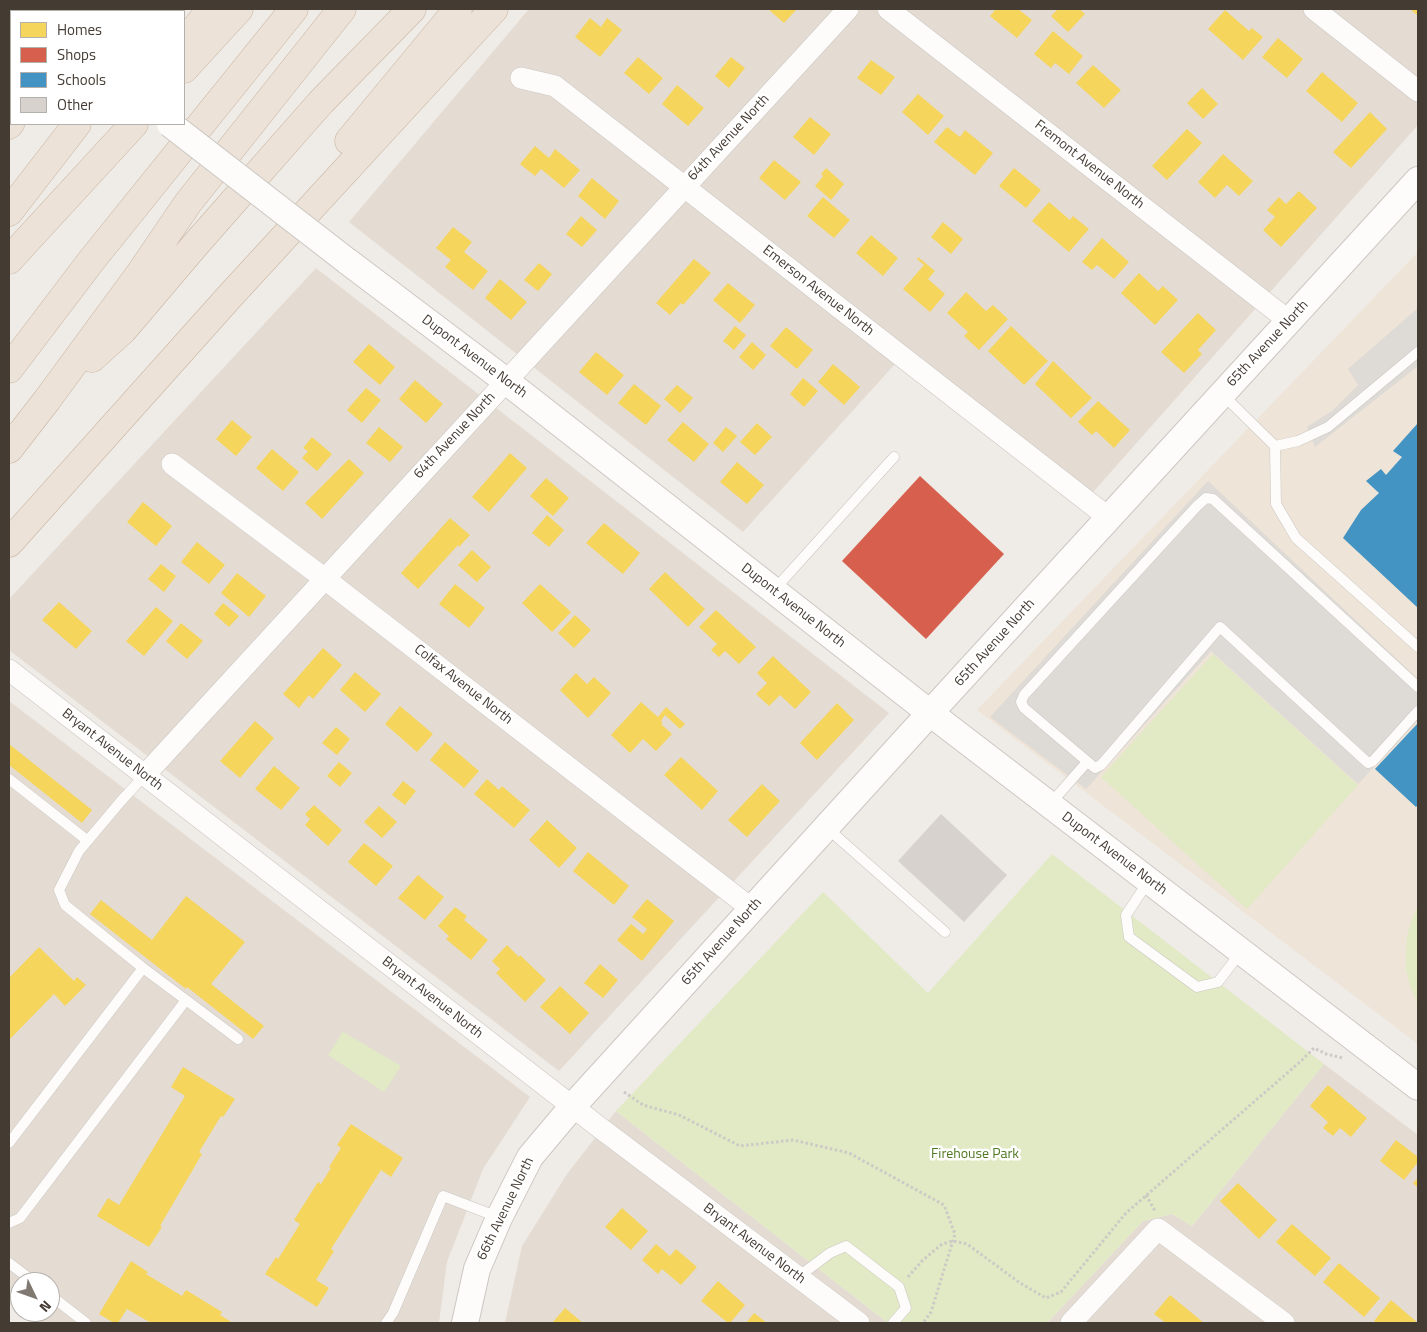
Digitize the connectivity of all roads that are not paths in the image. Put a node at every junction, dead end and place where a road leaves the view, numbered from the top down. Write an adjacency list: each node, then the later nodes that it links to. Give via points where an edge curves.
1 (211, 9): 11 (highway)
2 (239, 9): 12 (highway)
3 (294, 9): 26 (highway, via 91,261)
4 (342, 9): 29 (highway, via 188,203)
5 (412, 9): 29 (highway, via 321,102 123,330)
6 (458, 9): 30 (highway)
7 (494, 9): 30 (highway)
8 (848, 9): 20 (street, 64th Avenue North)
9 (888, 9): 24 (street, Fremont Avenue North)
10 (1314, 9): 14 (street)
11 (185, 42)
12 (185, 68)
13 (520, 78): 20 (street, Emerson Avenue North, via 555,86)
14 (1418, 91)
15 (76, 125): 21 (highway)
16 (119, 125): 22 (highway)
17 (133, 125): 22 (highway)
18 (171, 125): 27 (street, Dupont Avenue North, bridge)
19 (1418, 180): 24 (street, 65th Avenue North)
20 (684, 187): 27 (street, 64th Avenue North); 35 (street, Emerson Avenue North)
21 (9, 212)
22 (39, 228): 23 (highway)
23 (9, 260)
24 (1289, 321): 28 (street, 65th Avenue North)
25 (1418, 352): 31 (lane, via 1328,427 1298,441)
26 (9, 369)
27 (506, 381): 37 (street, 64th Avenue North); 38 (street, Dupont Avenue North)
28 (1222, 394): 31 (lane); 35 (street, 65th Avenue North)
29 (47, 400): 32 (highway)
30 (97, 444): 36 (highway)
31 (1274, 446): 39 (lane, via 1276,504 1296,538)
32 (9, 449)
33 (894, 457): 38 (lane)
34 (172, 464): 37 (street, Colfax Avenue North)
35 (1109, 518): 43 (street, 65th Avenue North)
36 (9, 543)
37 (325, 578): 45 (street, 64th Avenue North); 51 (street, Colfax Avenue North)
38 (774, 591): 43 (street, Dupont Avenue North)
39 (1418, 647)
40 (13, 676): 45 (street, Bryant Avenue North)
41 (1418, 686): 44 (lane, via 1213,498 1206,498 1024,695 1021,702 1024,708)
42 (1418, 711): 44 (lane, via 1368,764 1220,627 1101,765 1095,768)
43 (930, 713): 47 (street, Dupont Avenue North); 48 (street, 65th Avenue North)
44 (1088, 762): 47 (lane)
45 (144, 776): 49 (lane); 58 (street, Bryant Avenue North)
46 (9, 779): 49 (lane)
47 (1049, 805): 50 (street, Dupont Avenue North)
48 (826, 827): 51 (street, 65th Avenue North); 52 (lane)
49 (88, 841): 54 (lane, via 79,851 59,890 65,904)
50 (1149, 881): 53 (street, Dupont Avenue North); 53 (lane, via 1126,914 1129,937 1197,987 1218,982)
51 (752, 909): 58 (street, 65th Avenue North)
52 (945, 932)
53 (1241, 952): 57 (street, Dupont Avenue North)
54 (143, 968): 55 (lane); 59 (lane)
55 (186, 1000): 56 (lane); 61 (lane, via 20,1218)
56 (238, 1039)
57 (1418, 1087)
58 (572, 1107): 60 (street, 66th Avenue North, via 530,1157); 64 (street, Bryant Avenue North)
59 (9, 1143)
60 (498, 1218): 67 (lane, via 443,1196); 68 (street, 66th Avenue North, via 476,1269)
61 (9, 1223)
62 (9, 1263): 63 (lane)
63 (21, 1272)
64 (798, 1277): 69 (street, Bryant Avenue North); 70 (lane, via 830,1253 846,1246 899,1287 906,1308)
65 (60, 1303): 66 (lane)
66 (86, 1323)
67 (386, 1323)
68 (465, 1323)
69 (858, 1323)
70 (893, 1323)
71 (1071, 1323): 72 (street, via 1158,1228)
72 (1284, 1323)

